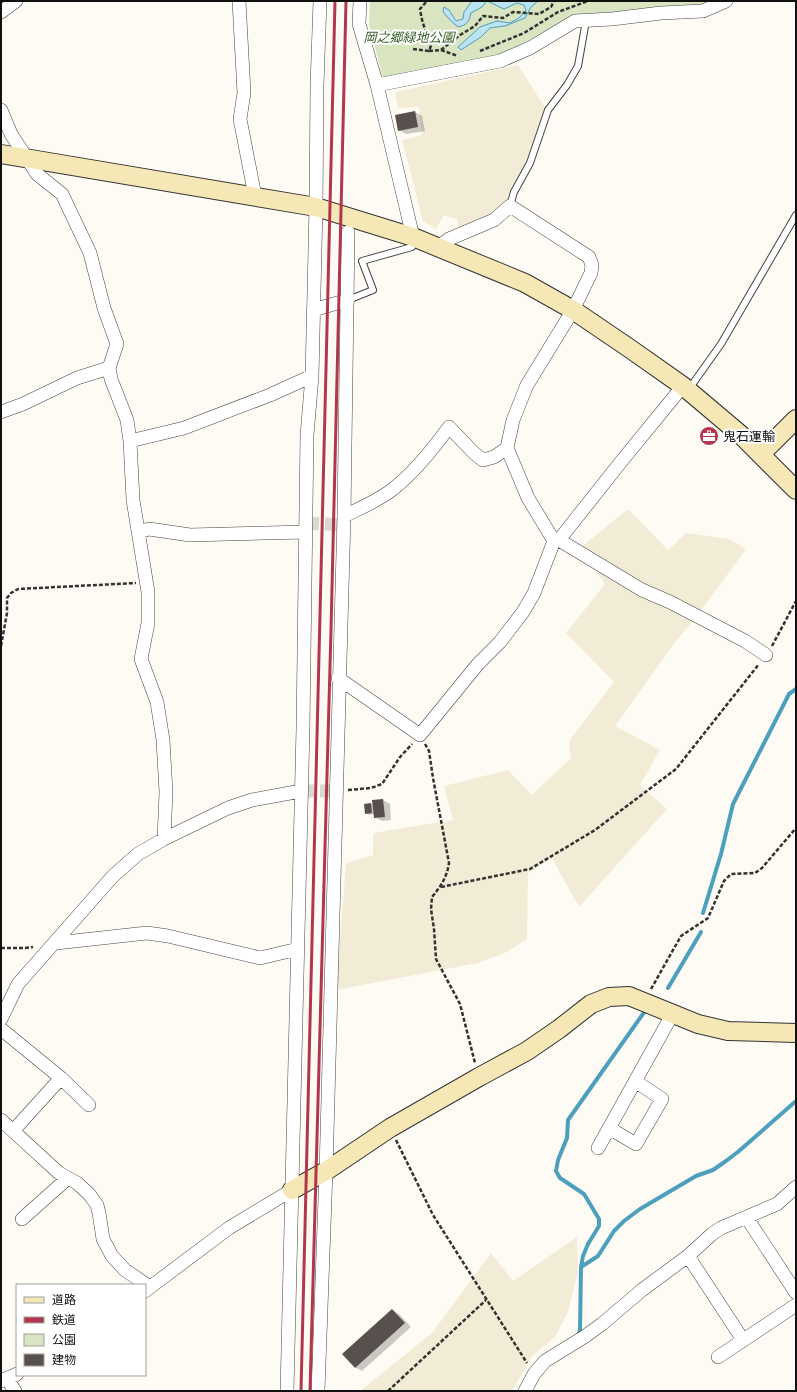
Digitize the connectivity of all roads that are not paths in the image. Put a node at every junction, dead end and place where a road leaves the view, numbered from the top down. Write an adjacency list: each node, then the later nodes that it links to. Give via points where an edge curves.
1 (16, 1): 6 (street)
2 (239, 1): 12 (street, via 244,92 240,119)
3 (320, 1): 14 (street)
4 (360, 1): 8 (street, via 359,24)
5 (726, 1): 7 (street, via 703,11)
6 (1, 12)
7 (586, 21): 8 (street, via 575,21 530,48 500,61); 13 (lane, via 578,66 568,85 548,110 530,163 514,192)
8 (377, 84): 17 (street)
9 (1, 110): 11 (street, via 11,134)
10 (1, 154): 11 (street)
11 (28, 159): 12 (street); 22 (street, via 37,174 62,194 90,253 104,308 117,344)
12 (255, 196): 14 (street)
13 (510, 206): 18 (street, via 494,220 449,239); 21 (street, via 589,257 591,273)
14 (316, 207): 17 (street); 20 (street)
15 (796, 215): 24 (lane, via 721,344)
16 (348, 232): 19 (street)
17 (413, 236): 18 (street); 19 (lane, via 412,247 362,261 373,290)
18 (438, 247): 21 (street, via 526,283)
19 (348, 300): 20 (street); 31 (street)
20 (313, 310): 23 (street)
21 (573, 310): 24 (street); 28 (street, via 527,385 513,420)
22 (109, 368): 25 (street, via 77,378); 27 (street, via 127,420)
23 (312, 376): 27 (street, via 184,428); 33 (street, via 307,434)
24 (685, 388): 29 (street); 34 (street)
25 (1, 412)
26 (796, 419): 29 (street)
27 (130, 441): 32 (street)
28 (508, 448): 31 (street, via 494,458 483,460 449,427 429,455 393,489); 34 (street, via 528,498)
29 (761, 454): 30 (street)
30 (796, 490)
31 (344, 516): 36 (street)
32 (138, 532): 33 (street, via 149,529 190,535); 38 (street, via 147,583 148,623 141,659 157,702 163,740 166,792)
33 (306, 532): 37 (street)
34 (556, 541): 35 (street, via 642,590 745,641); 36 (street, via 524,612 420,735)
35 (766, 655)
36 (338, 678): 52 (street)
37 (301, 791): 38 (street, via 252,800 228,808); 40 (street)
38 (164, 839): 39 (street, via 138,854 113,876)
39 (56, 943): 40 (street, via 147,933 260,958); 42 (street, via 18,984)
40 (298, 949): 55 (street)
41 (673, 1014): 44 (street, via 698,1024 728,1031); 46 (street); 52 (street, via 629,996 609,997 591,1004 559,1030 527,1051 390,1128)
42 (1, 1019)
43 (1, 1029): 45 (street)
44 (796, 1033)
45 (61, 1078): 47 (street); 50 (street)
46 (635, 1082): 49 (street); 49 (street, via 662,1099 636,1144)
47 (89, 1105)
48 (1, 1120): 50 (street)
49 (609, 1128): 51 (street)
50 (13, 1131): 53 (street, via 59,1173)
51 (598, 1148)
52 (326, 1171): 55 (street); 68 (street)
53 (68, 1178): 57 (street); 59 (street, via 90,1194 97,1205 103,1238 112,1256)
54 (796, 1187): 56 (street, via 777,1204)
55 (292, 1190): 60 (street, via 229,1228); 67 (street)
56 (746, 1218): 58 (street, via 721,1228); 61 (street)
57 (22, 1219)
58 (688, 1256): 63 (street); 69 (street, via 584,1337 545,1362 534,1374)
59 (142, 1284)
60 (148, 1289)
61 (796, 1293)
62 (796, 1305): 63 (street)
63 (743, 1340): 64 (street)
64 (718, 1357)
65 (8, 1378): 66 (street)
66 (15, 1391)
67 (287, 1391)
68 (318, 1391)
69 (525, 1391)

